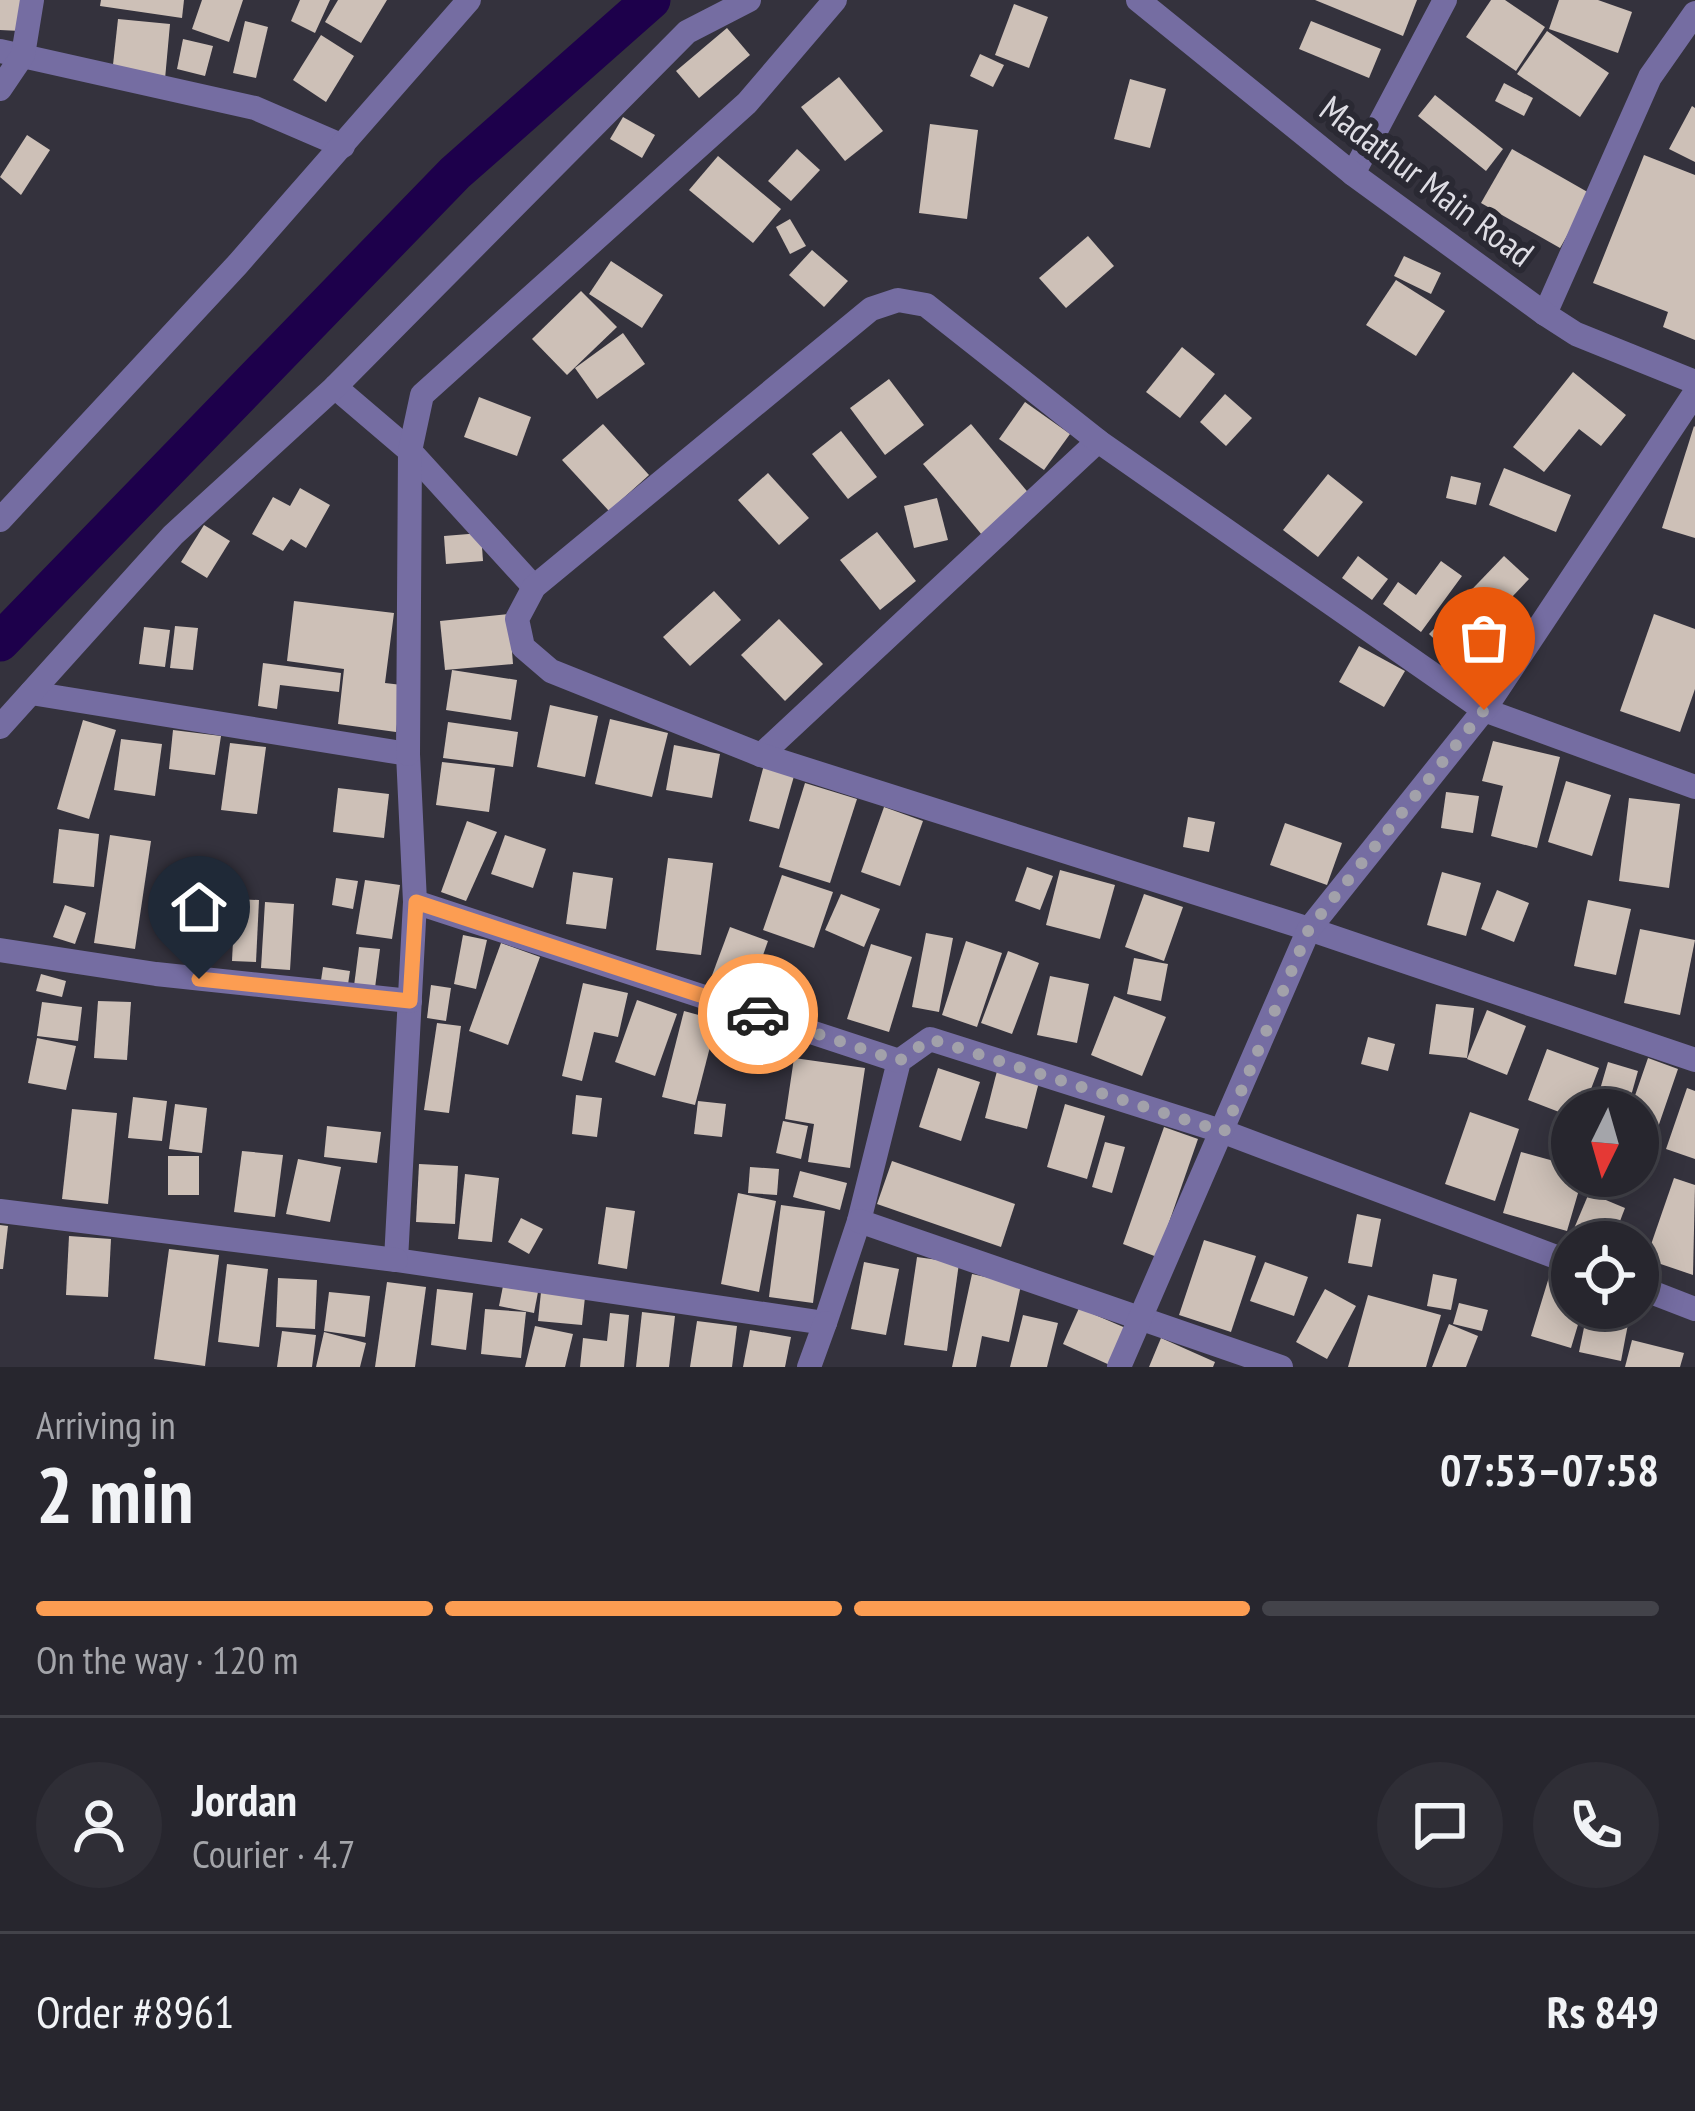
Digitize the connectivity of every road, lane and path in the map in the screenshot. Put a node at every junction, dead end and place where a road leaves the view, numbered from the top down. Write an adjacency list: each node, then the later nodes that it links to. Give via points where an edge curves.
1 (32, 0): 8 (street)
2 (749, 0): 14 (street, via 686,32)
3 (835, 0): 17 (street, via 747,103 450,365 422,395)
4 (1138, 0): 11 (street, Madathur Main Road)
5 (1445, 0): 11 (street)
6 (457, 3): 10 (street)
7 (1695, 14): 12 (street, via 1650,77)
8 (12, 53): 9 (street); 10 (street, via 255,108)
9 (0, 89)
10 (343, 146): 18 (street)
11 (1353, 174): 12 (street, Madathur Main Road)
12 (1545, 314): 13 (street, Madathur Main Road)
13 (1695, 382)
14 (334, 387): 17 (street); 20 (street, via 173,535)
15 (1695, 393): 21 (street)
16 (1098, 441): 19 (street, via 926,305 898,300 871,309); 21 (street); 24 (street)
17 (410, 451): 19 (street); 23 (street)
18 (0, 520)
19 (534, 587): 24 (street, via 517,619 523,647 551,671)
20 (31, 693): 22 (street); 23 (street)
21 (1484, 710): 25 (street); 27 (street)
22 (0, 728)
23 (408, 754): 26 (street)
24 (761, 755): 27 (street)
25 (1695, 787)
26 (416, 902): 29 (street); 31 (street)
27 (1309, 929): 30 (street); 32 (street)
28 (0, 950): 29 (street)
29 (410, 1001): 36 (street)
30 (1695, 1060)
31 (899, 1061): 32 (street, via 930,1039); 34 (street)
32 (1224, 1132): 35 (street); 39 (street)
33 (0, 1211): 36 (street)
34 (859, 1221): 39 (street); 40 (street)
35 (1551, 1255)
36 (396, 1260): 40 (street)
37 (1659, 1295): 38 (street)
38 (1695, 1309)
39 (1139, 1317): 42 (street); 43 (street)
40 (825, 1323): 41 (street)
41 (809, 1367)
42 (1119, 1367)
43 (1281, 1367)

